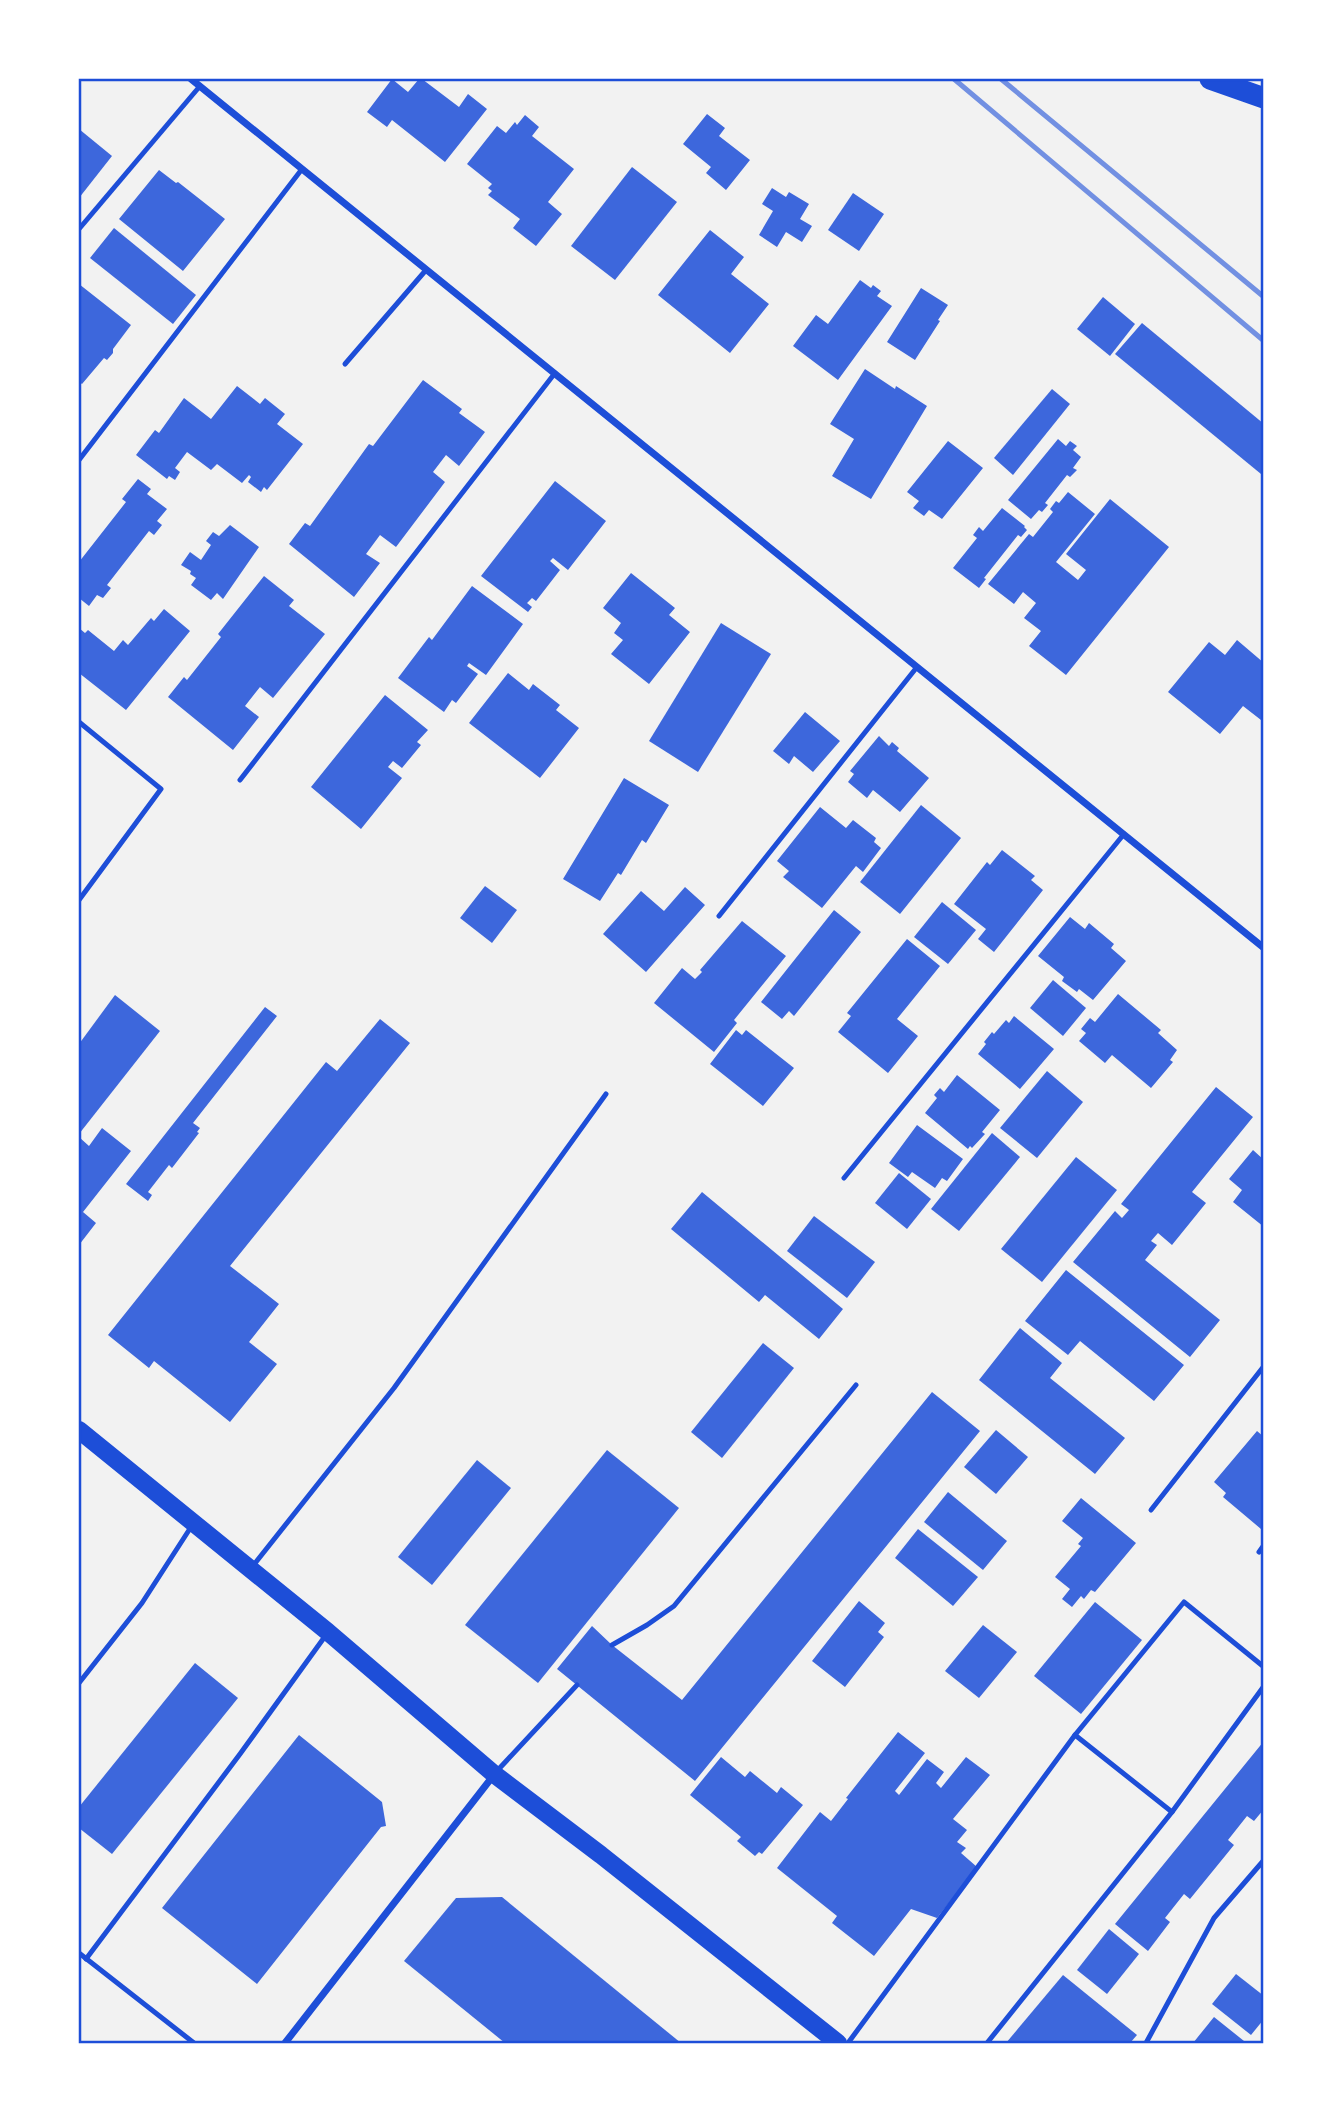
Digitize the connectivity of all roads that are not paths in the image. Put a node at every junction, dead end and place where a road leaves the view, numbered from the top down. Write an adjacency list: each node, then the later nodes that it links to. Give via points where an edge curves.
1 (191, 79): 3 (street)
2 (1210, 79): 4 (highway)
3 (201, 86): 5 (street); 6 (lane)
4 (1264, 98)
5 (302, 169): 7 (street); 10 (lane)
6 (79, 229)
7 (426, 270): 8 (lane); 9 (street)
8 (345, 365)
9 (555, 373): 11 (street); 13 (lane)
10 (79, 460)
11 (918, 667): 14 (street); 16 (lane)
12 (79, 722): 15 (lane, via 161,789)
13 (240, 780)
14 (1124, 834): 17 (street); 19 (lane)
15 (79, 900)
16 (719, 916)
17 (1264, 948)
18 (606, 1094): 27 (lane, via 394,1388)
19 (844, 1178)
20 (1264, 1366): 23 (lane)
21 (856, 1385): 29 (lane, via 674,1606)
22 (79, 1430): 24 (main road)
23 (1151, 1510)
24 (194, 1523): 27 (main road); 31 (lane, via 142,1603)
25 (1264, 1545): 26 (lane)
26 (1259, 1552)
27 (250, 1570): 28 (main road)
28 (327, 1632): 35 (main road); 39 (lane)
29 (612, 1645)
30 (1264, 1667): 34 (lane, via 1184,1602)
31 (79, 1684)
32 (577, 1685): 35 (lane)
33 (1264, 1686): 36 (lane)
34 (1075, 1735): 36 (lane); 43 (lane)
35 (494, 1774): 41 (street); 42 (main road)
36 (1172, 1812): 44 (lane)
37 (1264, 1860): 45 (lane, via 1214,1918)
38 (79, 1953): 39 (lane)
39 (86, 1959): 40 (lane)
40 (194, 2043)
41 (285, 2043)
42 (838, 2043)
43 (848, 2043)
44 (987, 2043)
45 (1146, 2043)

